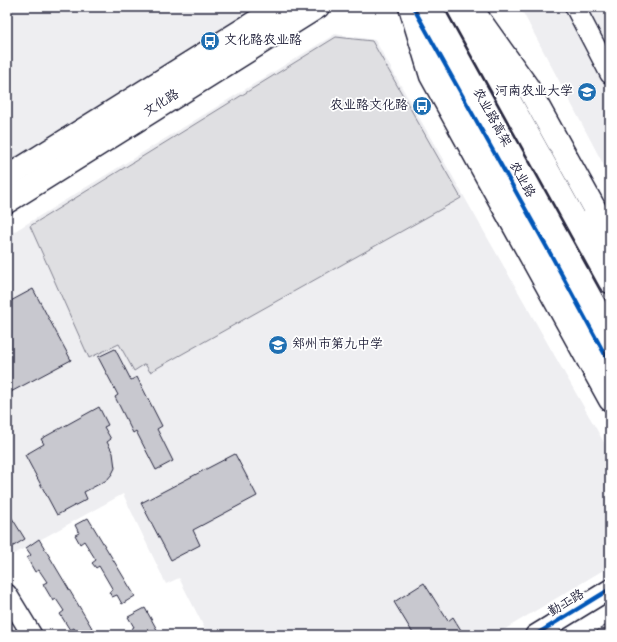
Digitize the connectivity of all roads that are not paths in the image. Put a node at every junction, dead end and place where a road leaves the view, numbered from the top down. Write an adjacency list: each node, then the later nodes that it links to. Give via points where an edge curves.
1 (279, 7): 8 (main road, 文化路)
2 (318, 7): 9 (main road, 文化路)
3 (412, 7): 14 (street, 农业路); 15 (main road, via 431,76)
4 (430, 7): 13 (main road, 农业路高架)
5 (575, 7): 7 (street)
6 (469, 10): 10 (main road, via 527,86); 11 (street); 12 (main road, 农业路高架)
7 (610, 74)
8 (7, 177)
9 (7, 202)
10 (610, 236)
11 (610, 259)
12 (610, 282)
13 (610, 334)
14 (610, 364)
15 (610, 400)
16 (610, 590): 19 (street, 勤工路)
17 (7, 594): 18 (street)
18 (32, 635)
19 (535, 635)

